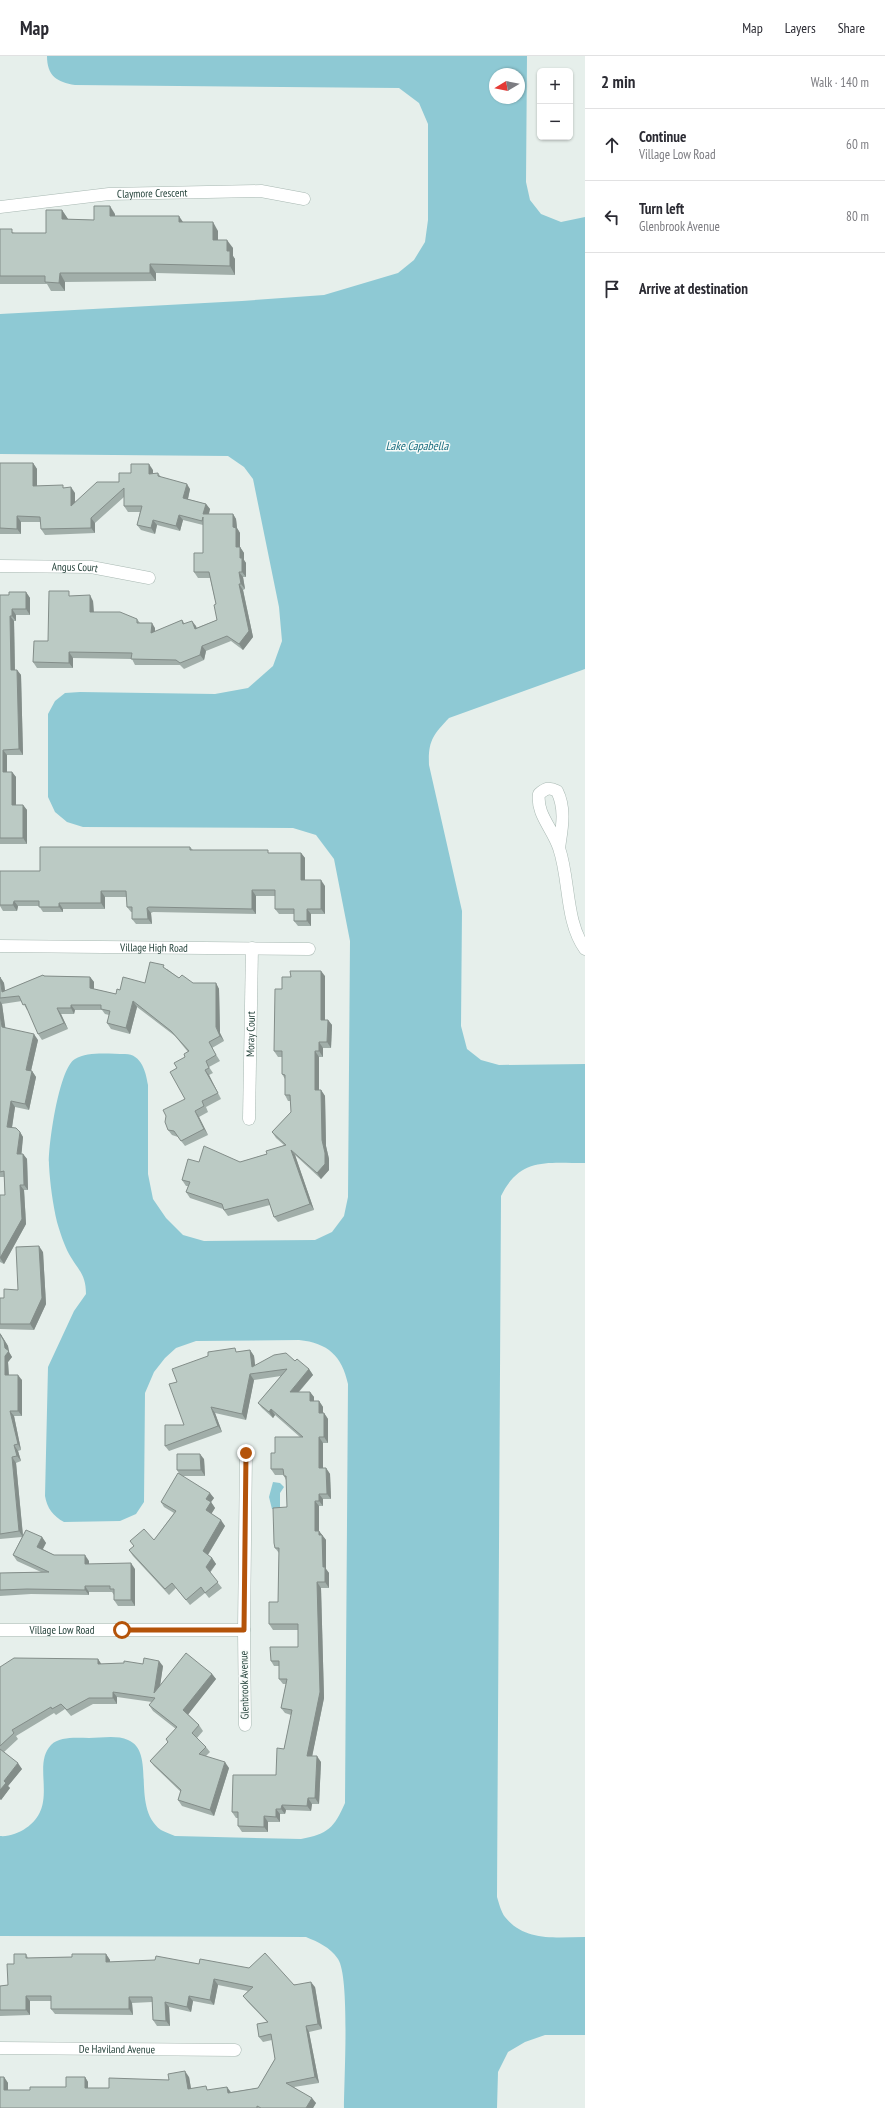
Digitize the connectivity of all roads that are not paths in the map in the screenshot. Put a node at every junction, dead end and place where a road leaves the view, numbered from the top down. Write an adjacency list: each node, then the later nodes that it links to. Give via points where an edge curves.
1 (304, 199): 2 (street, Claymore Crescent, via 261,191 109,194)
2 (0, 207)
3 (0, 566): 4 (street, Angus Court, via 92,567)
4 (149, 578)
5 (559, 848): 9 (street, via 576,932)
6 (0, 946): 7 (street, Village High Road)
7 (252, 948): 8 (street, Village High Road); 10 (street, Moray Court)
8 (309, 949)
9 (585, 949)
10 (249, 1119)
11 (246, 1453): 13 (street, Glenbrook Avenue)
12 (0, 1630): 13 (street, Village Low Road)
13 (244, 1630): 14 (street, Glenbrook Avenue)
14 (245, 1726)
15 (0, 2048): 16 (street, De Haviland Avenue)
16 (234, 2050)

